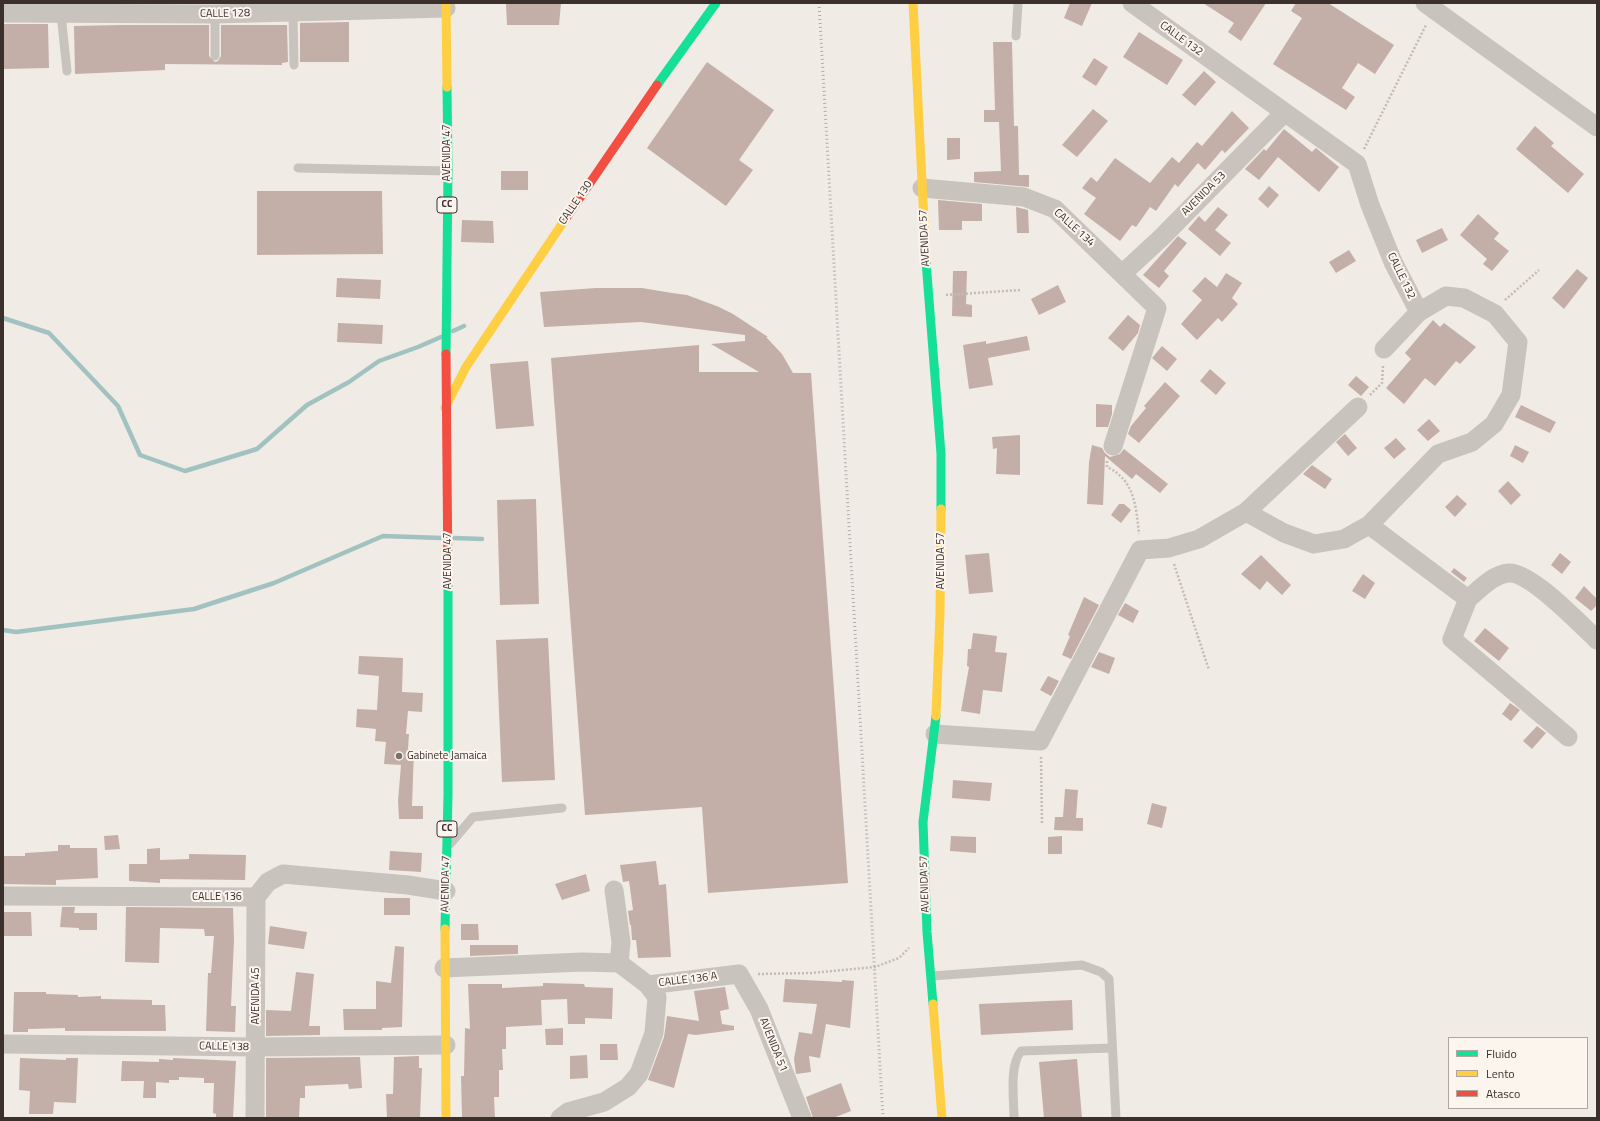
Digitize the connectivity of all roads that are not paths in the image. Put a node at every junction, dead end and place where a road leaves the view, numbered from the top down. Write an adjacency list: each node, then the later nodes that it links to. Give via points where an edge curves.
1 (716, 3): 24 (main road, CALLE 130, via 631,121 470,360)
2 (913, 3): 19 (main road, AVENIDA 57)
3 (1018, 3): 11 (lane)
4 (1132, 3): 15 (street, CALLE 132)
5 (446, 5): 7 (street, CALLE 128); 18 (main road, AVENIDA 47 / CC)
6 (1429, 6): 16 (street)
7 (293, 12): 10 (street, CALLE 128); 13 (lane)
8 (3, 13): 9 (street, CALLE 128)
9 (61, 14): 10 (street, CALLE 128); 14 (lane)
10 (215, 14): 12 (lane)
11 (1016, 36)
12 (215, 56)
13 (294, 65)
14 (66, 71)
15 (1284, 113): 20 (street, AVENIDA 53); 21 (street, CALLE 132, via 1357,164 1393,262)
16 (1597, 127)
17 (298, 168): 18 (lane)
18 (448, 171): 24 (main road, AVENIDA 47 / CC)
19 (922, 188): 20 (street, CALLE 134, via 1024,197 1055,209); 30 (main road, AVENIDA 57, via 941,454 940,613)
20 (1123, 273): 25 (street, CALLE 134, via 1157,308)
21 (1419, 312): 22 (street); 27 (street, CALLE 132, via 1446,296 1464,298 1495,314 1518,342 1511,395 1494,424 1472,442 1438,454)
22 (1384, 349)
23 (1358, 407): 26 (street)
24 (445, 408): 33 (main road, AVENIDA 47 / CC, via 448,538)
25 (1113, 446)
26 (1246, 512): 27 (street, CALLE 132, via 1284,533 1314,544 1344,539); 30 (street, via 1199,539 1169,548 1140,550 1040,741)
27 (1369, 525): 28 (street)
28 (1468, 599): 29 (street, via 1494,577 1510,573 1531,580); 31 (street, via 1452,639)
29 (1597, 640)
30 (935, 734): 41 (main road, AVENIDA 57, via 923,822 927,932)
31 (1568, 737)
32 (562, 808): 33 (lane, via 473,818)
33 (447, 848): 35 (main road, AVENIDA 47 / CC)
34 (614, 890): 38 (street, via 621,942)
35 (446, 892): 37 (street, CALLE 136, via 408,885 283,874 268,882); 39 (main road, AVENIDA 47 / CC)
36 (3, 896): 37 (street, CALLE 136)
37 (256, 897): 45 (street, AVENIDA 45)
38 (619, 963): 39 (street, via 582,962); 42 (street, CALLE 136 A)
39 (444, 968): 44 (main road, AVENIDA 47 / CC)
40 (739, 974): 42 (street, CALLE 136 A); 50 (street, AVENIDA 51, via 759,1009)
41 (932, 976): 46 (lane, via 1082,965 1101,972 1109,979); 51 (main road, AVENIDA 57)
42 (648, 985): 49 (street, via 657,997 654,1033 639,1074 628,1087 604,1102 568,1112)
43 (3, 1044): 45 (street, CALLE 138)
44 (446, 1045): 45 (street, CALLE 138); 48 (main road, AVENIDA 47 / CC)
45 (256, 1047): 47 (street, AVENIDA 45)
46 (1112, 1048): 52 (lane, via 1021,1051 1016,1057 1014,1067); 53 (lane)
47 (255, 1118)
48 (446, 1118)
49 (560, 1118)
50 (802, 1118)
51 (942, 1118)
52 (1014, 1118)
53 (1116, 1118)

